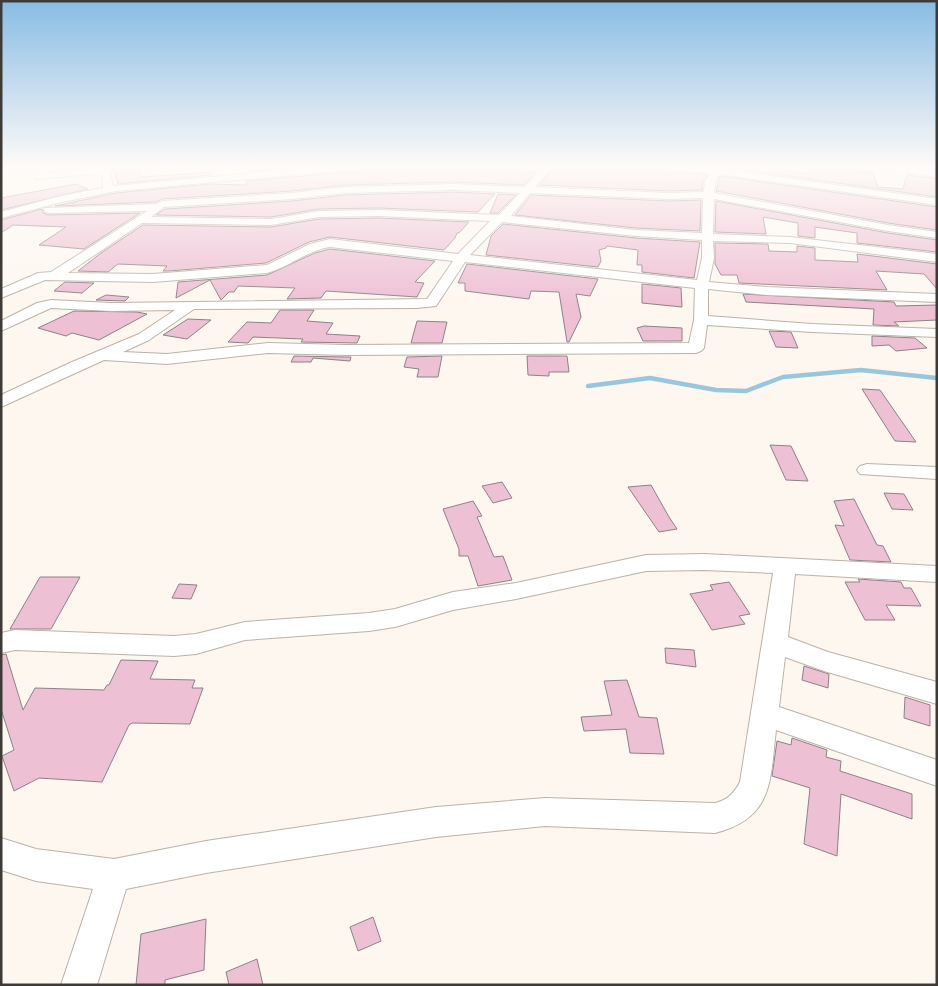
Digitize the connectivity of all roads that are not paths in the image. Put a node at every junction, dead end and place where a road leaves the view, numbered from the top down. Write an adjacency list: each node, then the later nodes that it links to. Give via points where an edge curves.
1 (13, 212): 6 (street)
2 (152, 212): 8 (street)
3 (508, 212): 7 (street)
4 (707, 212): 10 (street)
5 (802, 212): 9 (street)
6 (1, 215)
7 (502, 218): 8 (street, via 379,213 319,214 271,222); 10 (street, via 636,233); 11 (street)
8 (143, 220): 13 (street)
9 (937, 235)
10 (709, 237): 12 (street, via 790,240); 14 (street)
11 (462, 257): 13 (street, via 330,242 280,267 267,270 153,278); 14 (street); 17 (street, via 431,303)
12 (937, 258)
13 (56, 275): 15 (street, via 44,276)
14 (702, 285): 16 (street); 19 (street)
15 (4, 291)
16 (937, 298)
17 (191, 305): 20 (street, via 111,307 51,304); 23 (street, via 144,338)
18 (1, 312): 20 (street)
19 (701, 320): 22 (street); 23 (street, via 696,348 268,348 167,359)
20 (15, 321): 21 (street)
21 (1, 327)
22 (937, 333)
23 (102, 355): 24 (street)
24 (1, 402)
25 (867, 470): 26 (street)
26 (937, 473)
27 (785, 566): 28 (street); 29 (street); 30 (street, via 646,563 453,601 395,618 245,631 196,644 15,640)
28 (937, 574)
29 (774, 642): 31 (street, via 824,662); 32 (street)
30 (1, 643)
31 (937, 693)
32 (765, 714): 33 (street); 35 (street, via 755,783 746,802 731,814 715,818 545,812 436,822 206,857)
33 (937, 773)
34 (1, 854): 35 (street, via 36,865)
35 (114, 875): 36 (street)
36 (79, 985)

